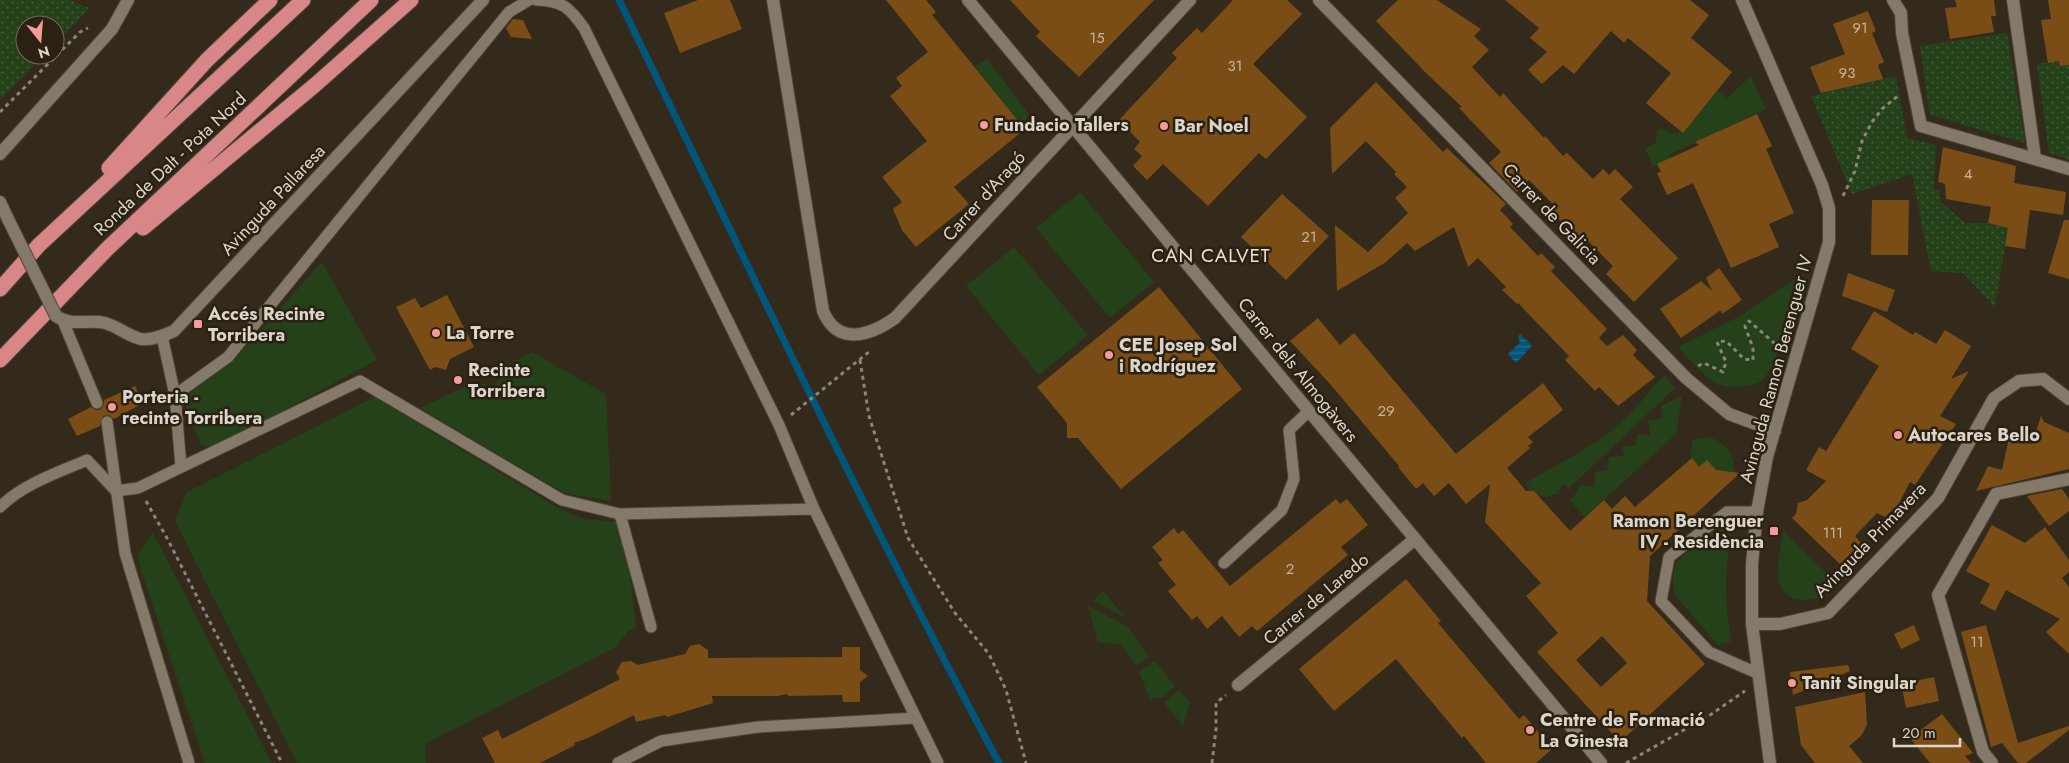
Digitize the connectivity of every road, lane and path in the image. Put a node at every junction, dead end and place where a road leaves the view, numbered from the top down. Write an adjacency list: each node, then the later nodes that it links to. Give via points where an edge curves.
1 (128, 0): 20 (street, via 112,29)
2 (270, 0): 25 (highway, via 207,60)
3 (303, 0): 25 (highway, Ronda de Dalt - Pota Nord)
4 (371, 0): 27 (highway, Ronda de Dalt - Pota Nord, via 107,249)
5 (411, 0): 27 (highway, via 315,85)
6 (483, 0): 30 (street, Avinguda Pallaresa, via 204,301 174,331)
7 (529, 0): 35 (lane, via 509,12 228,357)
8 (536, 0): 46 (lane, via 557,1 572,12 584,28 779,424)
9 (772, 0): 29 (street, via 823,311 827,321 836,329 851,335)
10 (968, 0): 19 (street, Carrer dels Almogàvers, via 1049,100)
11 (1320, 0): 34 (street, Carrer de Galicia)
12 (1742, 0): 24 (street, Avinguda Ramon Berenguer IV, via 1822,185)
13 (1893, 0): 17 (street, via 1900,13)
14 (2013, 0): 21 (street)
15 (1188, 1): 19 (street, Carrer d'Aragó)
16 (96, 24): 18 (path, via 80,32)
17 (1913, 90): 21 (street, via 1921,126); 24 (path, via 1896,96 1872,122 1862,141 1855,171)
18 (0, 112)
19 (1074, 125): 29 (street, Carrer d'Aragó, via 895,318); 39 (street, Carrer dels Almogàvers)
20 (0, 154)
21 (2035, 158): 22 (street)
22 (2069, 169)
23 (0, 202): 28 (street, bridge)
24 (1830, 218): 33 (street, Avinguda Ramon Berenguer IV, via 1829,242)
25 (39, 245): 26 (highway, Ronda de Dalt - Pota Nord)
26 (0, 289)
27 (61, 297): 31 (highway, Ronda de Dalt - Pota Nord)
28 (59, 318): 30 (street, Avinguda Pallaresa, via 77,324 104,323 142,340); 37 (lane)
29 (865, 335): 32 (path, via 870,350)
30 (162, 336): 35 (lane)
31 (0, 360)
32 (860, 360): 38 (path); 61 (path, via 869,416 908,538 955,613 989,654 1006,690)
33 (1790, 374): 34 (path, via 1779,346 1749,321 1745,326 1754,360 1744,359 1726,341 1717,342 1726,362 1723,372 1704,363); 41 (street, Avinguda Ramon Berenguer IV)
34 (1686, 378): 41 (street, Carrer de Galicia, via 1728,414)
35 (175, 394): 42 (lane)
36 (2069, 399): 52 (street, Avinguda Primavera, via 2043,379 2019,381 1994,398 1938,498 1828,613 1780,624)
37 (97, 403)
38 (802, 406)
39 (1310, 410): 49 (street, Carrer dels Almogàvers); 51 (lane, via 1289,430 1294,480 1282,510)
40 (107, 422): 44 (lane)
41 (1775, 431): 47 (street, Avinguda Ramon Berenguer IV)
42 (181, 467): 44 (lane, via 138,488); 48 (lane, via 360,381 562,500)
43 (2069, 479): 66 (street, via 1996,494 1938,595 1983,752)
44 (116, 492): 45 (lane, via 87,460 50,474); 57 (lane, via 125,553)
45 (0, 507)
46 (814, 509): 48 (lane); 56 (lane)
47 (1756, 512): 52 (street, Avinguda Ramon Berenguer IV); 54 (lane, via 1727,512 1670,557 1661,601 1709,652)
48 (620, 514): 53 (lane)
49 (1415, 539): 55 (street, Carrer de Laredo); 63 (street, Carrer dels Almogàvers)
50 (168, 540): 58 (path)
51 (1224, 563)
52 (1752, 624): 54 (street, Avinguda Ramon Berenguer IV)
53 (652, 627)
54 (1758, 679): 64 (path, via 1710,715); 65 (street, Avinguda Ramon Berenguer IV)
55 (1238, 686): 62 (path, via 1216,703)
56 (916, 718): 59 (lane, via 758,727 661,741); 60 (lane)
57 (189, 763)
58 (282, 763)
59 (618, 763)
60 (938, 763)
61 (1026, 763)
62 (1212, 763)
63 (1601, 763)
64 (1626, 763)
65 (1770, 763)
66 (1992, 763)

